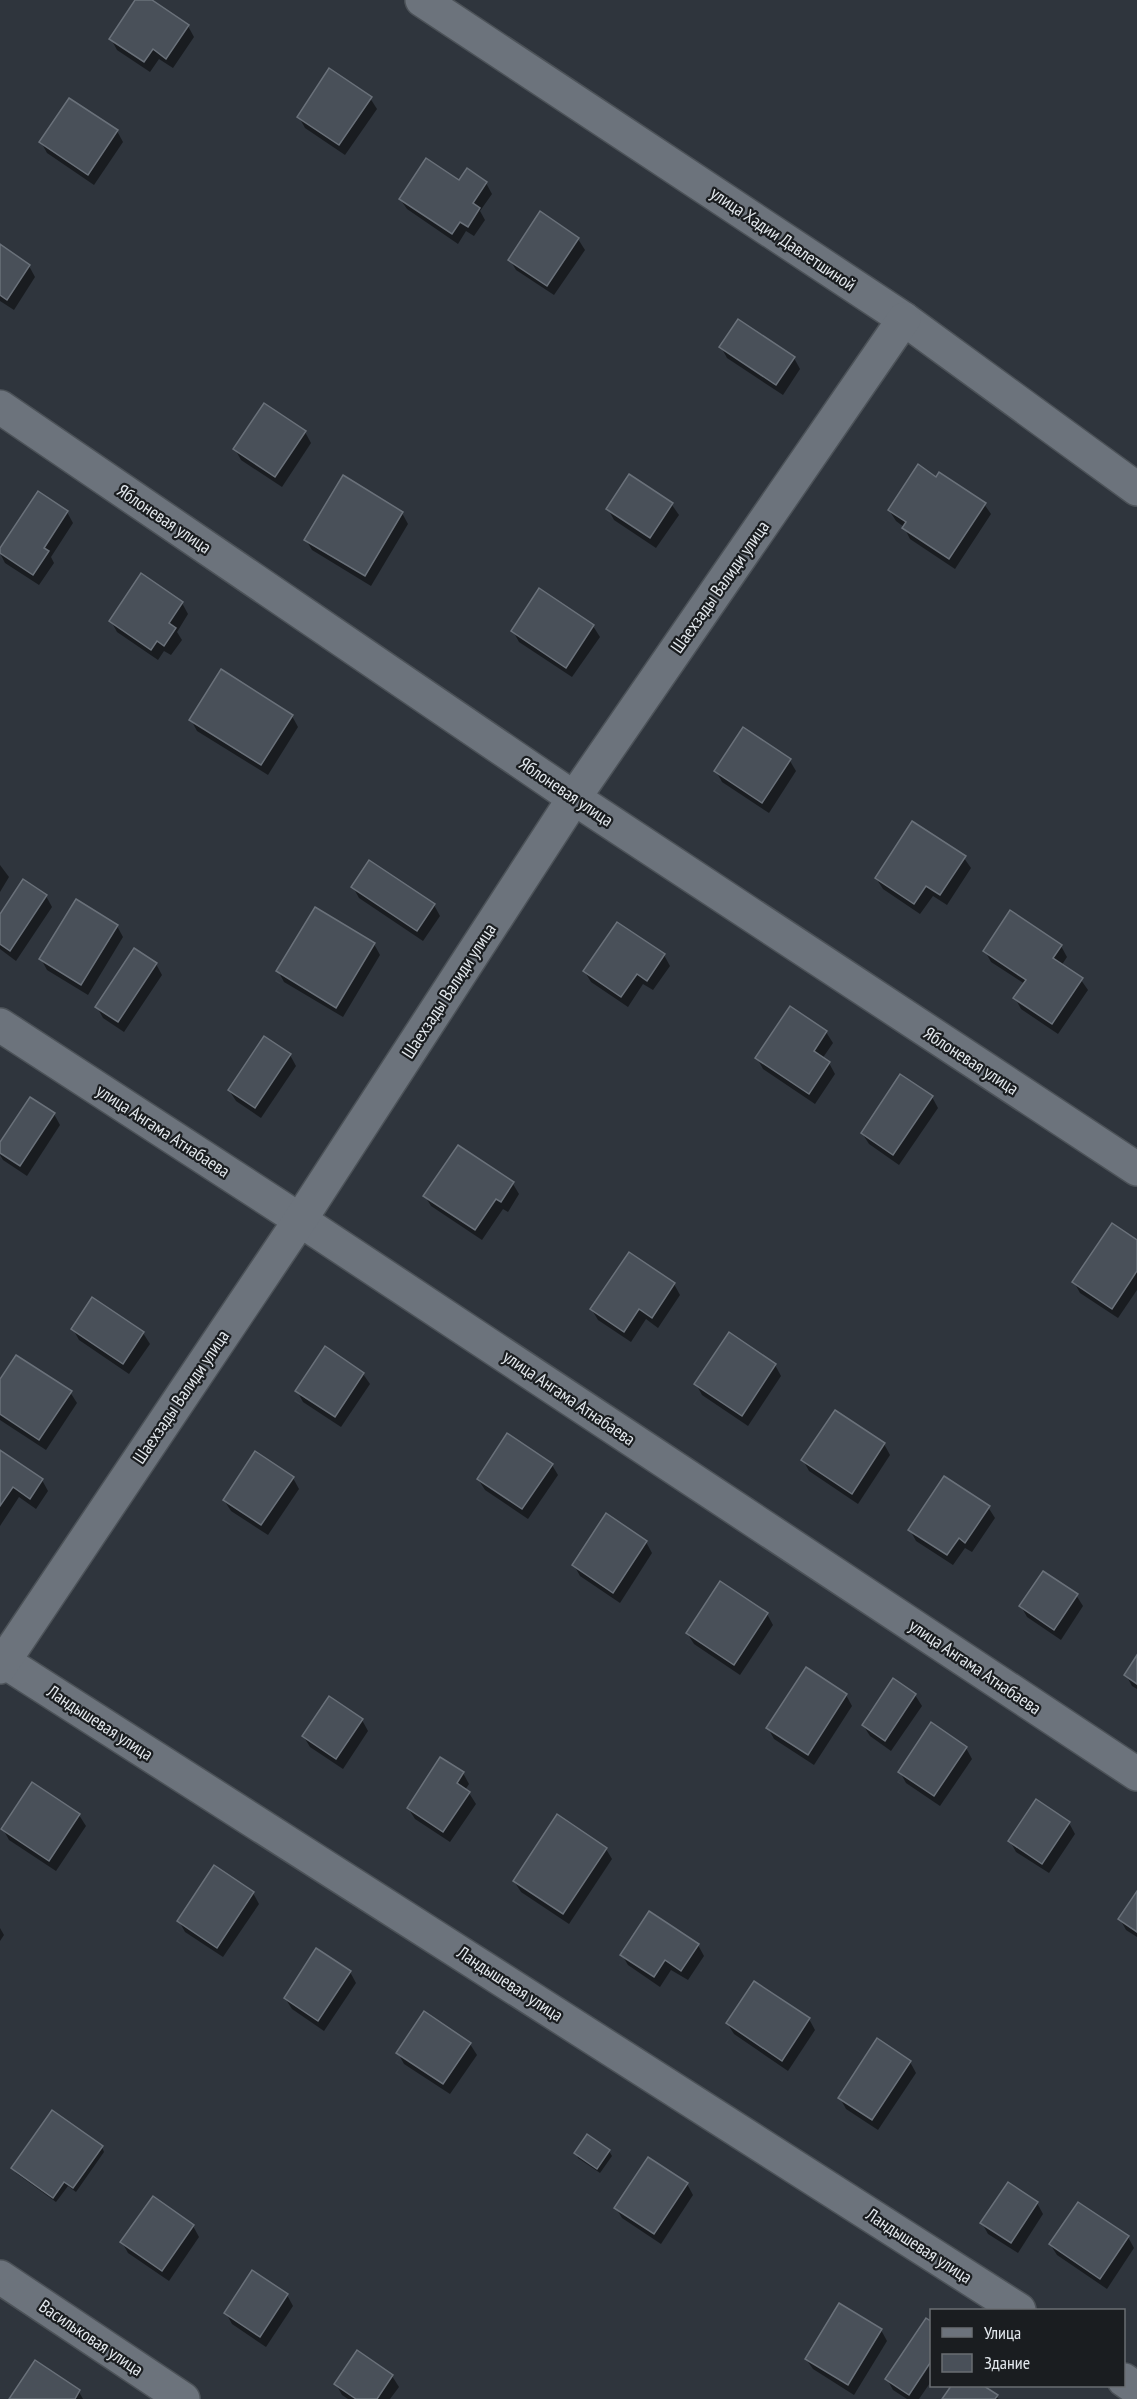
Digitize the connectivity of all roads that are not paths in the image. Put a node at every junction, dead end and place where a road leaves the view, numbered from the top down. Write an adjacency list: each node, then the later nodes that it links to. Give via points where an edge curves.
1 (423, 0): 2 (street, улица Хадии Давлетшиной)
2 (904, 319): 4 (street, улица Хадии Давлетшиной); 5 (street, Шаехзады Валиди улица)
3 (0, 407): 5 (street, Яблоневая улица)
4 (1137, 489)
5 (574, 798): 7 (street, Яблоневая улица); 8 (street, Шаехзады Валиди улица)
6 (0, 1025): 8 (street, улица Ангама Атнабаева)
7 (1137, 1169)
8 (300, 1220): 9 (street, Шаехзады Валиди улица); 10 (street, улица Ангама Атнабаева)
9 (1, 1663): 12 (street, Ландышевая улица)
10 (1137, 1774)
11 (0, 2277): 13 (street, Васильковая улица)
12 (1017, 2309)
13 (183, 2399)

